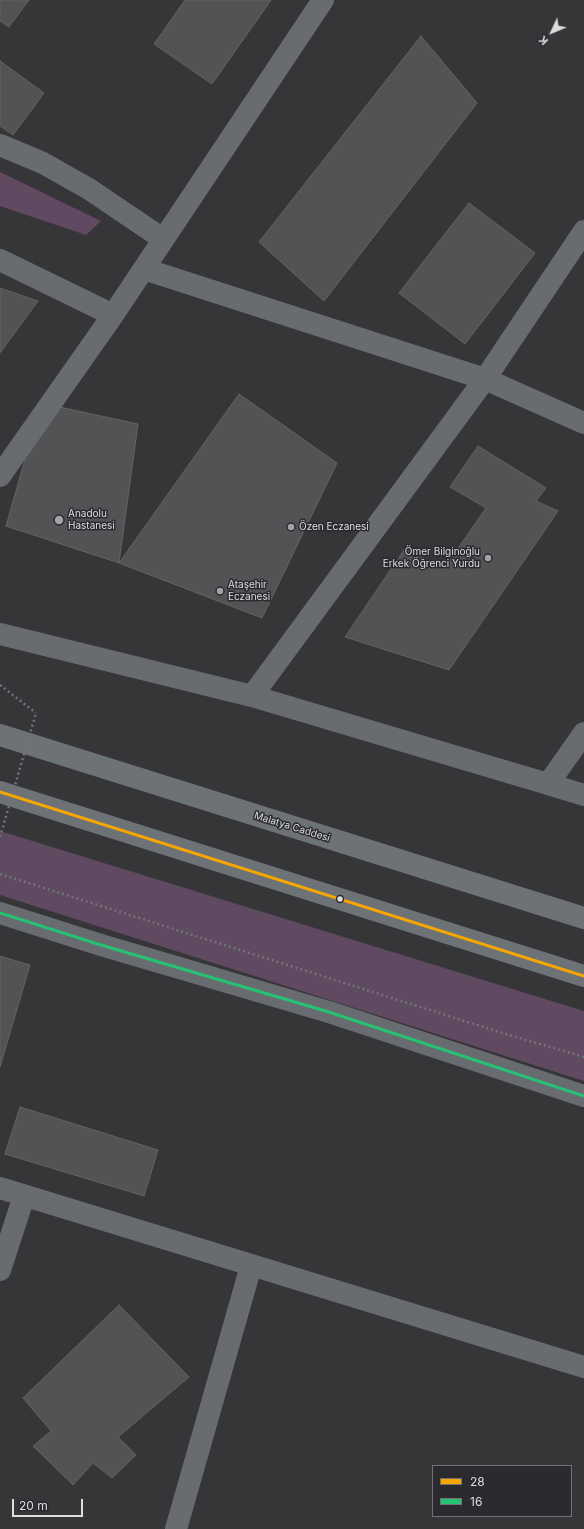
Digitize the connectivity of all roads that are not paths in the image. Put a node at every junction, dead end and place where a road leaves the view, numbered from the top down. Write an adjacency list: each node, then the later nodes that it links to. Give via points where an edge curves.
1 (323, 0): 4 (street)
2 (0, 145): 4 (street, via 43,163 89,189)
3 (584, 231): 8 (street)
4 (163, 239): 6 (street)
5 (0, 260): 7 (street)
6 (144, 269): 7 (street); 8 (street)
7 (113, 315): 10 (street)
8 (485, 379): 9 (street); 12 (street)
9 (584, 423)
10 (0, 476)
11 (0, 634): 12 (street)
12 (252, 696): 15 (street)
13 (584, 733): 15 (street)
14 (0, 735): 19 (highway, Malatya Caddesi)
15 (548, 784): 17 (street)
16 (0, 792): 20 (highway)
17 (584, 794)
18 (0, 913): 21 (street, via 329,1012)
19 (584, 918)
20 (584, 976)
21 (584, 1096)
22 (0, 1188): 23 (street)
23 (24, 1196): 24 (street); 25 (street)
24 (250, 1266): 26 (street); 27 (street)
25 (0, 1270)
26 (584, 1367)
27 (176, 1529)

